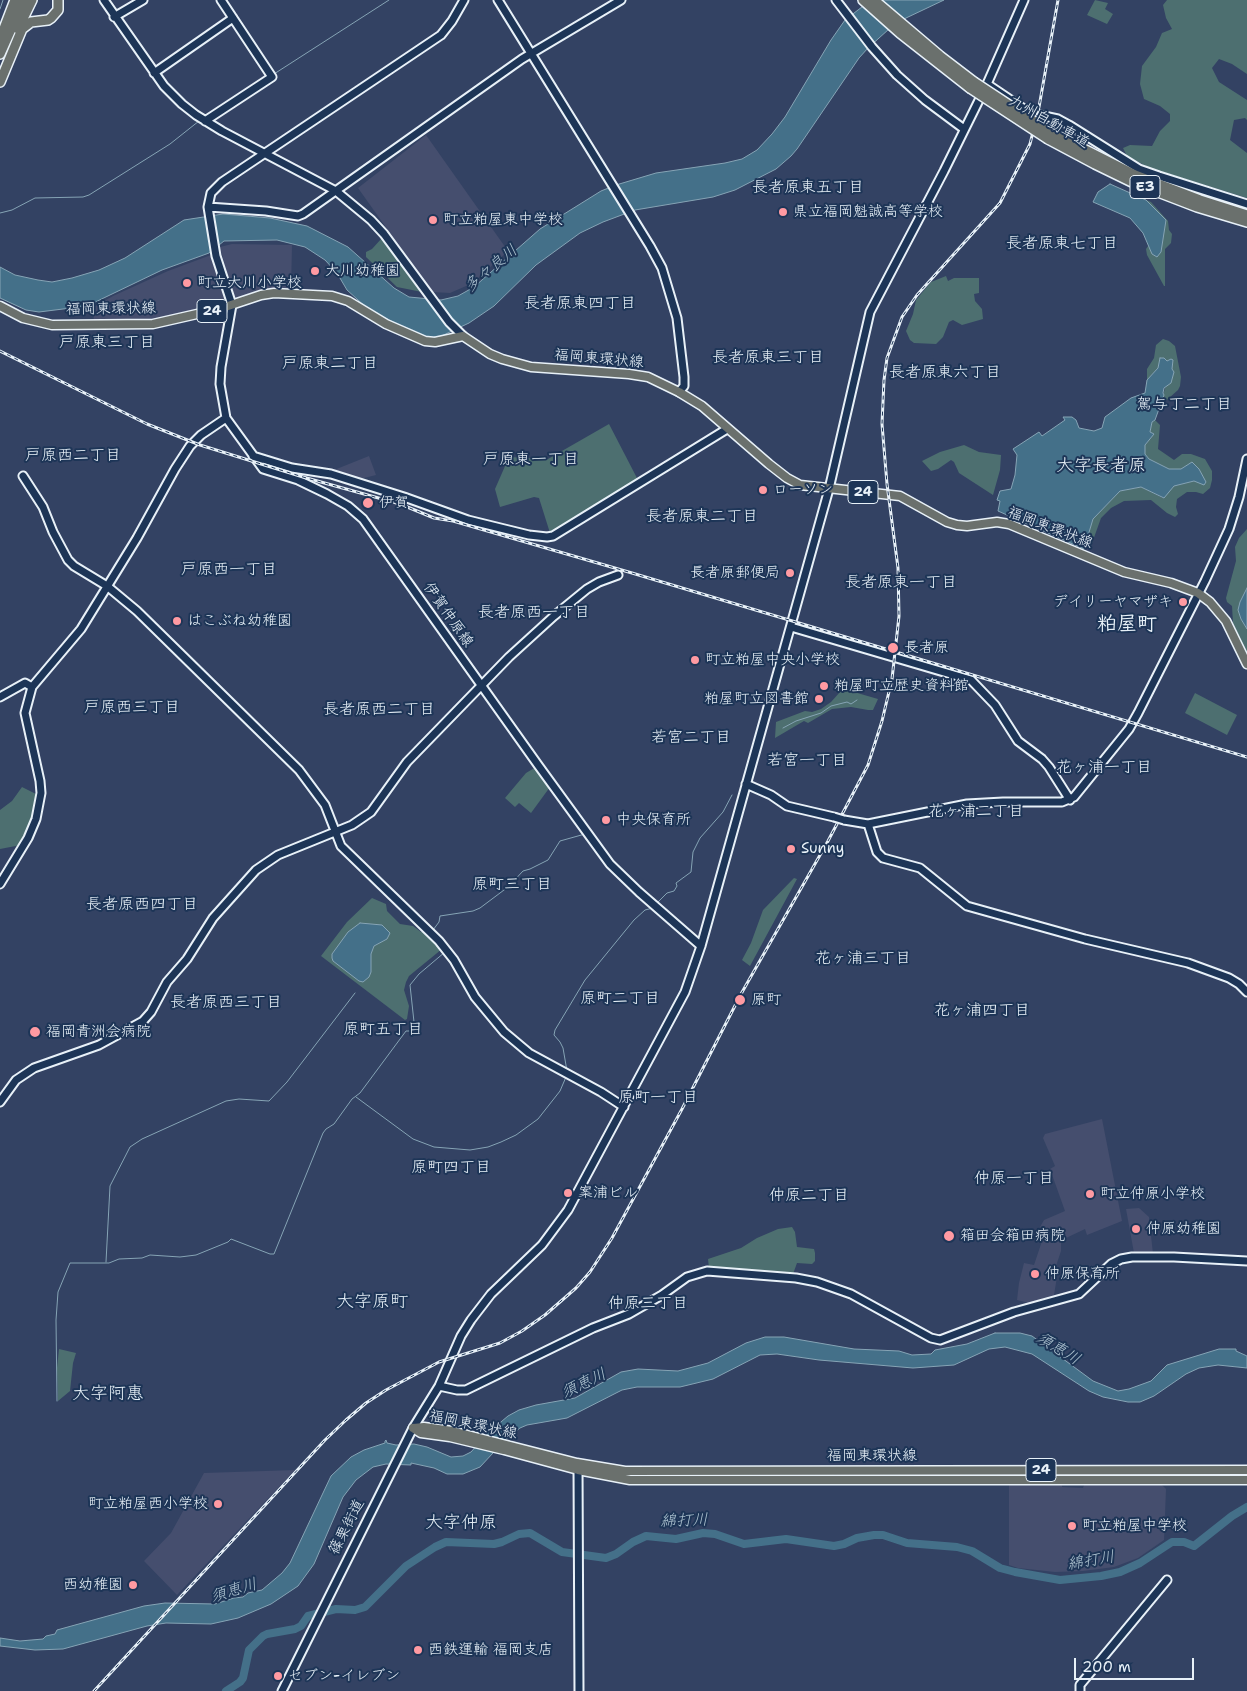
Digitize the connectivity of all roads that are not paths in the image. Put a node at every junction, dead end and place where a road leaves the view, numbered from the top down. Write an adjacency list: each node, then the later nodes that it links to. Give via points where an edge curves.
1 (15, 0): 20 (highway)
2 (19, 0): 21 (highway)
3 (24, 0): 22 (highway)
4 (32, 0): 18 (highway, via 31,12); 24 (highway); 26 (highway)
5 (58, 0): 18 (highway, via 56,13)
6 (104, 0): 16 (street)
7 (143, 0): 16 (street)
8 (221, 0): 17 (street)
9 (464, 0): 32 (street, via 441,35)
10 (498, 0): 23 (street)
11 (622, 0): 23 (street)
12 (836, 0): 30 (street, via 897,75)
13 (863, 0): 19 (highway, 九州自動車道 / E3)
14 (874, 0): 19 (highway, 九州自動車道 / E3)
15 (1024, 0): 28 (street, 篠栗街道)
16 (114, 17): 25 (street)
17 (233, 18): 25 (street); 29 (street, via 272,77)
18 (45, 21): 27 (highway, via 31,22 22,28)
19 (903, 31): 31 (highway, 九州自動車道 / E3, bridge, via 972,85)
20 (0, 39)
21 (0, 43)
22 (0, 54)
23 (531, 54): 33 (street); 41 (street, via 662,268 678,318 684,377 684,386)
24 (0, 70)
25 (154, 73): 29 (street, via 173,96)
26 (0, 76)
27 (0, 82)
28 (987, 84): 30 (street, 篠栗街道); 34 (street, via 1030,113 1070,125 1139,168)
29 (205, 121): 32 (street)
30 (964, 129): 47 (street, 篠栗街道, via 870,312)
31 (1049, 136): 36 (highway, 九州自動車道 / E3, via 1135,175); 37 (highway, 九州自動車道 / E3, via 1132,182)
32 (265, 153): 33 (street); 35 (street, via 218,185 211,193)
33 (336, 191): 35 (street, via 298,216 266,211); 40 (street, via 378,226)
34 (1247, 204)
35 (208, 209): 38 (street, via 216,256)
36 (1247, 215)
37 (1247, 222)
38 (232, 305): 39 (main road, 福岡東環状線 / 24, via 153,324 52,325 23,318); 40 (main road, 福岡東環状線 / 24, via 274,293 332,296 425,341 435,342); 42 (street, 伊賀仲原線, via 220,384)
39 (0, 306)
40 (460, 334): 41 (main road, 福岡東環状線 / 24, via 502,359 531,367 648,377)
41 (679, 392): 43 (main road, 福岡東環状線 / 24, via 702,406)
42 (226, 418): 44 (street, 伊賀仲原線); 49 (street, via 190,446)
43 (727, 429): 44 (street, via 547,537 468,520 331,474 292,468); 47 (main road, 福岡東環状線 / 24, via 787,478 800,484)
44 (253, 456): 53 (street, 伊賀仲原線, via 263,469 298,480 359,515)
45 (1247, 459): 50 (street, via 1229,529)
46 (23, 476): 49 (street, via 43,508 68,560)
47 (829, 489): 50 (main road, 福岡東環状線 / 24, via 900,496 957,525 1009,524 1124,572); 51 (street, 篠栗街道)
48 (618, 575): 53 (street, via 587,589 509,657)
49 (107, 586): 54 (street, via 81,629); 59 (street, via 154,627 298,770 325,805)
50 (1198, 593): 52 (main road, 福岡東環状線 / 24, via 1226,621); 57 (street, via 1129,730)
51 (791, 627): 56 (street, 篠栗街道); 57 (street, via 971,680 995,705 1018,741 1049,767)
52 (1247, 664)
53 (482, 686): 59 (street, via 408,762 371,812 352,825); 61 (street, 伊賀仲原線, via 610,864)
54 (32, 687): 55 (street, via 25,683); 60 (street, via 25,713 40,780 36,819 27,841)
55 (0, 697)
56 (746, 784): 58 (street, bridge, via 787,806); 61 (street, 篠栗街道)
57 (1070, 800): 58 (street, via 967,804)
58 (868, 824): 62 (street, via 877,852 883,858 920,868 967,906 1196,966 1229,978)
59 (335, 830): 63 (street, via 278,855 256,870 214,918 143,1021 99,1045 34,1068 16,1080); 64 (street, via 341,846 446,949 475,997 504,1032 529,1053)
60 (0, 884)
61 (701, 946): 64 (street, 篠栗街道, via 685,992)
62 (1247, 992)
63 (0, 1102)
64 (624, 1107): 66 (street, 篠栗街道, via 568,1210 542,1245 492,1294 471,1320 453,1351)
65 (1247, 1261): 66 (street, via 1174,1257 1121,1259 1111,1264 1079,1294 1014,1312 940,1340 852,1294 817,1282 707,1271 687,1277 630,1314 593,1328 466,1390)
66 (439, 1386): 67 (street, 篠栗街道)
67 (413, 1428): 68 (main road, 福岡東環状線 / 24); 68 (main road, 福岡東環状線 / 24, via 424,1427 477,1437); 73 (street, 篠栗街道)
68 (503, 1447): 69 (main road, 福岡東環状線 / 24)
69 (578, 1467): 70 (main road, 福岡東環状線 / 24, via 625,1471); 71 (main road, 福岡東環状線 / 24, via 630,1480); 74 (street)
70 (1247, 1470)
71 (1247, 1480)
72 (1167, 1580): 75 (street, via 1080,1685)
73 (282, 1691)
74 (579, 1691)
75 (1080, 1691)

